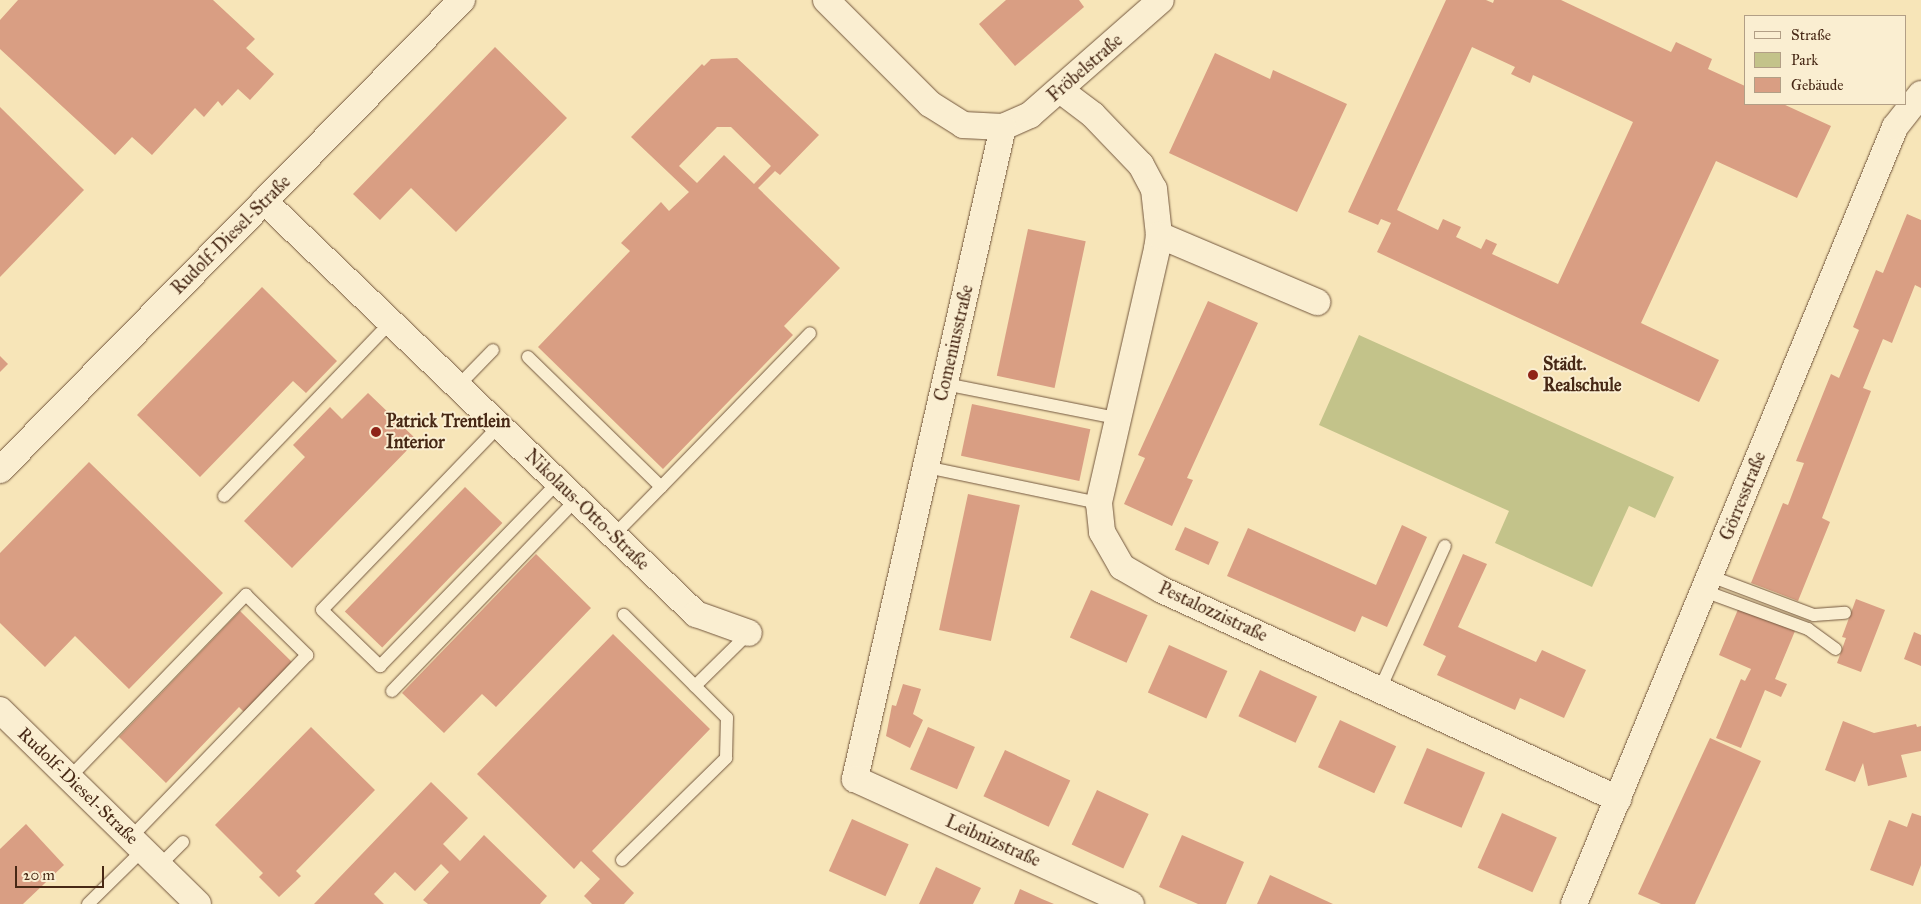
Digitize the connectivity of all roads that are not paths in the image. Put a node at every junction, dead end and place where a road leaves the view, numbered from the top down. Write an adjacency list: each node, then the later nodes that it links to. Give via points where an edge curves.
1 (462, 0): 7 (street, Rudolf-Diesel-Straße)
2 (826, 0): 6 (street, via 930,104 964,125)
3 (1161, 0): 4 (street, Fröbelstraße)
4 (1060, 90): 6 (street, Fröbelstraße, via 1030,115); 8 (street, Pestalozzistraße, via 1093,115 1141,165 1154,189)
5 (1915, 93): 27 (street, Görresstraße, via 1895,127)
6 (1003, 127): 14 (street, Comeniusstraße)
7 (264, 201): 10 (street, Nikolaus-Otto-Straße); 19 (street, Rudolf-Diesel-Straße)
8 (1159, 235): 9 (street); 16 (street, Pestalozzistraße)
9 (1317, 302)
10 (391, 322): 15 (street, Nikolaus-Otto-Straße); 22 (lane)
11 (810, 333): 21 (lane)
12 (493, 350): 15 (lane)
13 (528, 357): 21 (lane)
14 (945, 384): 16 (lane); 18 (street, Comeniusstraße)
15 (458, 386): 17 (street, Nikolaus-Otto-Straße)
16 (1116, 418): 24 (street, Pestalozzistraße)
17 (499, 426): 20 (street, Nikolaus-Otto-Straße); 20 (lane, via 322,610 380,666)
18 (926, 467): 24 (lane); 37 (street, Comeniusstraße)
19 (0, 470)
20 (558, 482): 23 (street, Nikolaus-Otto-Straße)
21 (661, 486): 25 (lane)
22 (224, 496)
23 (576, 500): 25 (street, Nikolaus-Otto-Straße); 34 (lane)
24 (1099, 503): 33 (street, Pestalozzistraße, via 1102,532 1122,567 1162,590)
25 (614, 535): 30 (street, Nikolaus-Otto-Straße, via 696,614)
26 (1445, 546): 33 (lane)
27 (1707, 583): 28 (lane, via 1814,615); 31 (lane, via 1808,629); 38 (street, Görresstraße)
28 (1845, 613)
29 (624, 615): 32 (lane)
30 (750, 633): 32 (lane)
31 (1836, 649)
32 (695, 686): 41 (lane, via 727,718 726,758)
33 (1380, 689): 38 (street, Pestalozzistraße)
34 (392, 691)
35 (0, 710): 36 (street, Rudolf-Diesel-Straße)
36 (69, 778): 40 (street, Rudolf-Diesel-Straße); 40 (lane, via 246,595 308,655)
37 (854, 779): 44 (street, Leibnizstraße)
38 (1618, 799): 45 (street, Görresstraße)
39 (183, 842): 40 (lane)
40 (144, 851): 42 (lane); 43 (street, Rudolf-Diesel-Straße)
41 (622, 860)
42 (88, 904)
43 (198, 904)
44 (1131, 904)
45 (1574, 904)

